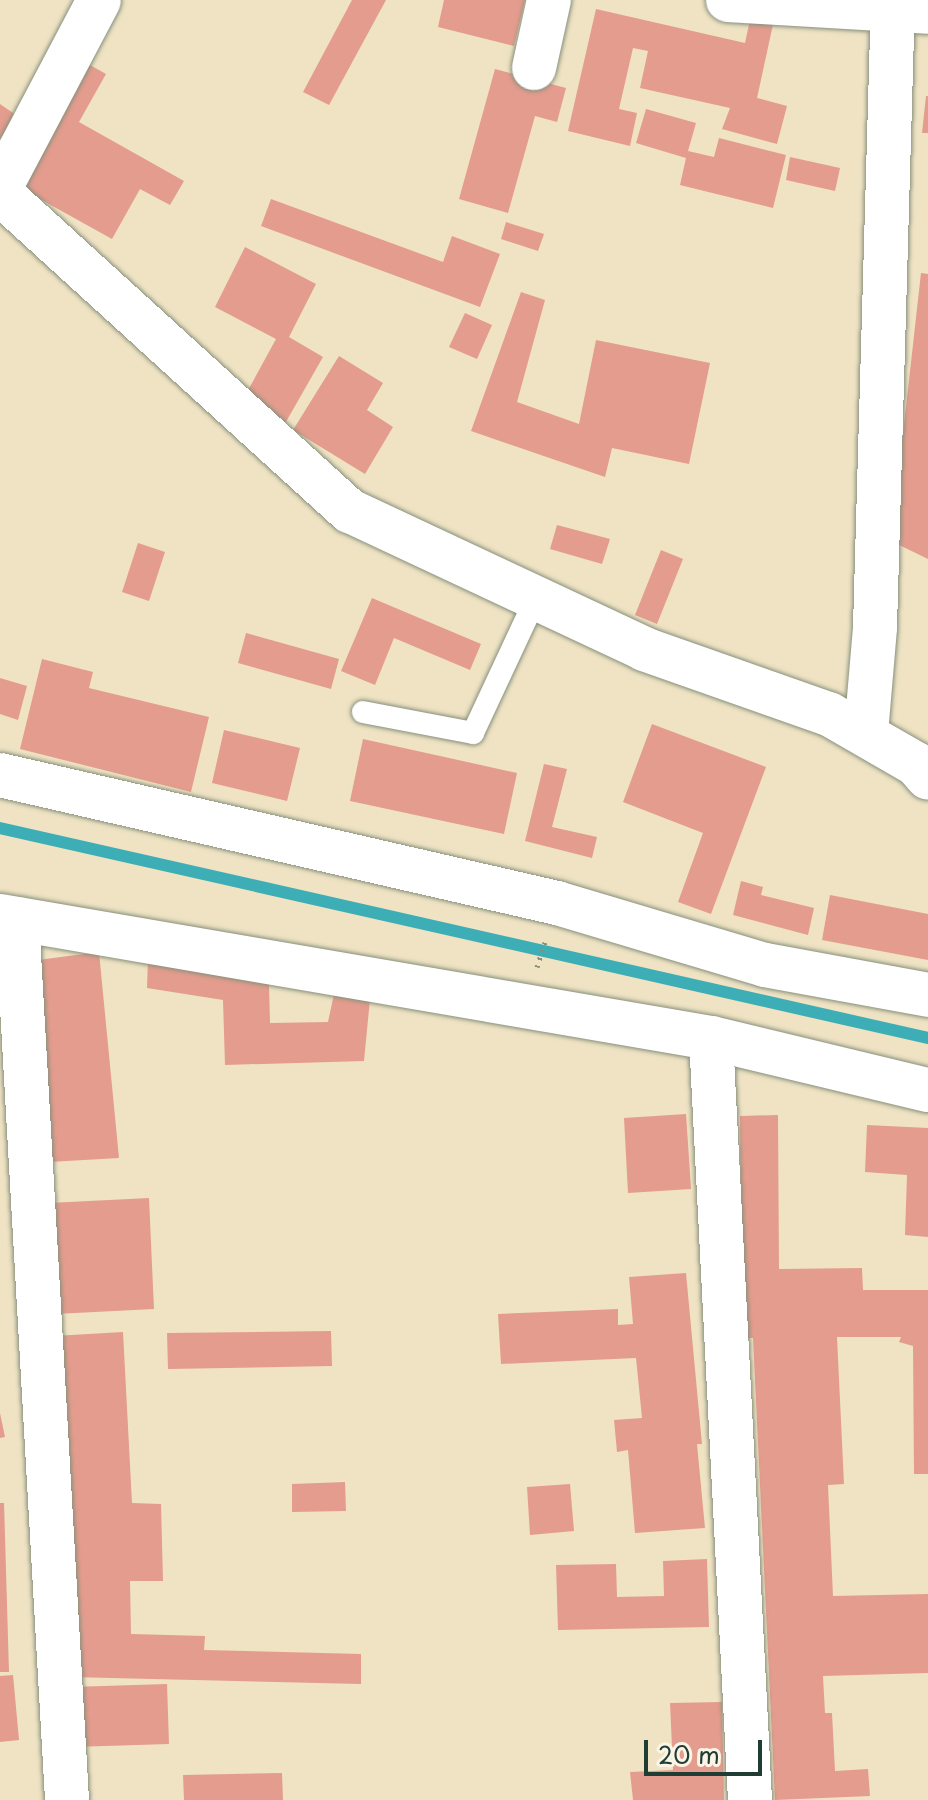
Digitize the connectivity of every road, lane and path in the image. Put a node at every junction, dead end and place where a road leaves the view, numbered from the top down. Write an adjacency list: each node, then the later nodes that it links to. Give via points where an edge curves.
1 (99, 0): 6 (street)
2 (549, 0): 5 (street)
3 (728, 0): 4 (street)
4 (904, 7): 9 (street)
5 (534, 68)
6 (0, 190): 7 (street, via 350,511)
7 (535, 600): 8 (lane, via 473,733); 9 (street, via 644,649 829,714)
8 (363, 712)
9 (866, 733): 11 (street)
10 (0, 775): 12 (street)
11 (928, 778)
12 (557, 903): 14 (street, via 765,965); 15 (path)
13 (8, 918): 15 (street); 18 (street)
14 (928, 995)
15 (525, 1006): 16 (street)
16 (711, 1038): 17 (street); 19 (street)
17 (928, 1090)
18 (67, 1800)
19 (750, 1800)

